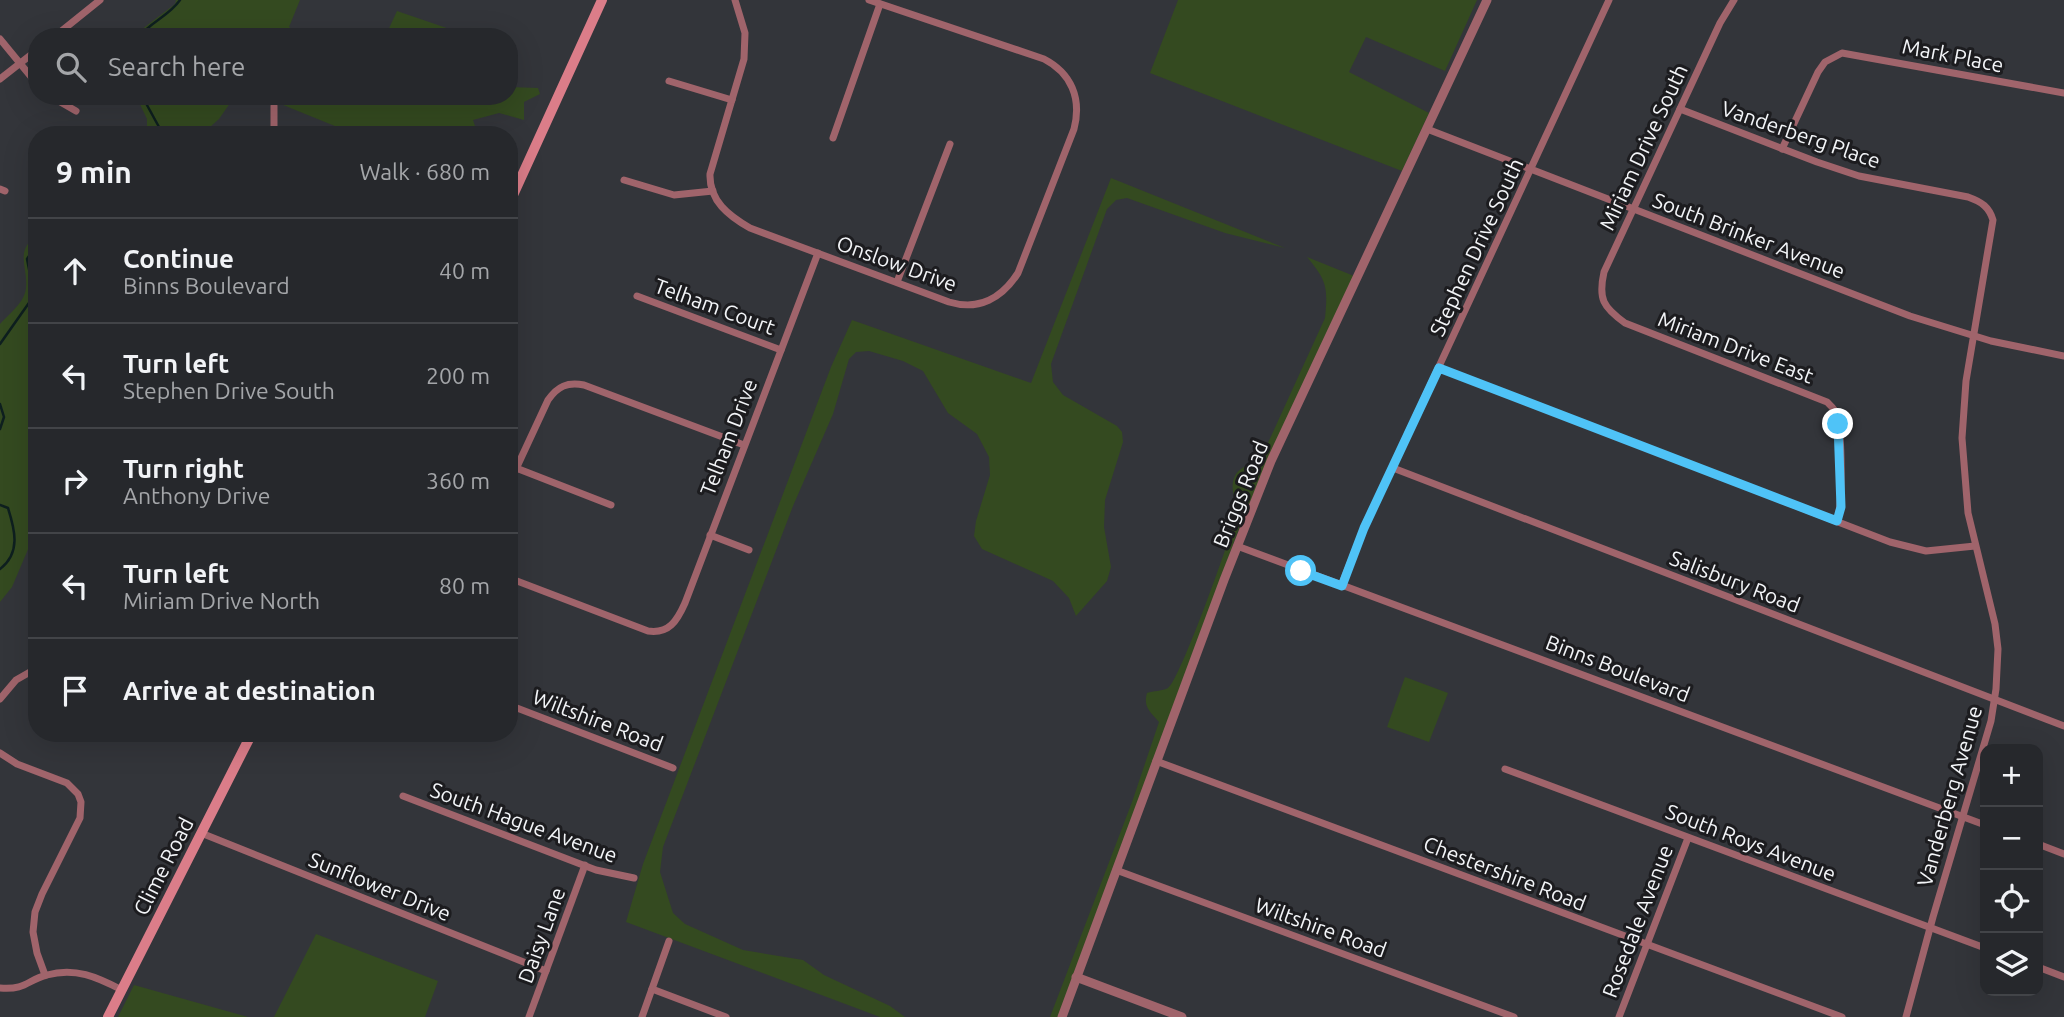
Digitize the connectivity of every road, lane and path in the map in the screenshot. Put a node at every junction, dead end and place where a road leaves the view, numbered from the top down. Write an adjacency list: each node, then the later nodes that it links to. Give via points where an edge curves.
1 (100, 0): 9 (street)
2 (601, 0): 29 (main road)
3 (735, 0): 17 (street, via 746,48)
4 (869, 0): 8 (street)
5 (1487, 0): 23 (street, Briggs Road)
6 (1609, 0): 27 (street, Stephen Drive South)
7 (1734, 0): 20 (street, Miriam Drive South)
8 (880, 4): 24 (street); 34 (street, Onslow Drive, via 1044,59 1062,71 1077,99 1074,129 1010,286 987,302 964,305)
9 (65, 28)
10 (0, 38): 12 (street)
11 (28, 56): 12 (street)
12 (19, 63): 13 (street); 14 (street)
13 (28, 73)
14 (0, 79)
15 (669, 81): 17 (street)
16 (2064, 93): 26 (street, Mark Place, via 1850,53 1835,55 1818,72)
17 (732, 100): 30 (street, via 711,167)
18 (66, 105): 21 (street)
19 (274, 106): 22 (street)
20 (1680, 109): 26 (street, Vanderberg Place); 31 (street, Miriam Drive South)
21 (76, 111)
22 (274, 126)
23 (1427, 129): 27 (street, South Brinker Avenue); 48 (street, Briggs Road, via 1271,461)
24 (833, 138)
25 (950, 144): 34 (street)
26 (1782, 149): 32 (street, Vanderberg Place, via 1859,176 1968,197)
27 (1531, 169): 31 (street, South Brinker Avenue); 40 (street, Stephen Drive South)
28 (624, 180): 30 (street, via 674,195)
29 (518, 184)
30 (713, 191): 33 (street, Onslow Drive, via 733,218)
31 (1634, 209): 36 (street, Miriam Drive South, via 1604,272 1601,298); 37 (street, South Brinker Avenue, via 1910,316)
32 (1990, 210): 37 (street, Vanderberg Avenue, via 1992,231)
33 (818, 253): 34 (street, Onslow Drive); 38 (street, Telham Drive)
34 (897, 282)
35 (636, 296): 38 (street, Telham Court)
36 (1610, 312): 46 (street, Miriam Drive East, via 1625,323 1827,401 1838,424 1841,507)
37 (1974, 336): 39 (street, South Brinker Avenue); 49 (street, Vanderberg Avenue, via 1962,438)
38 (781, 350): 41 (street, Telham Drive)
39 (2064, 356)
40 (1439, 368): 43 (street, Stephen Drive South); 46 (street)
41 (744, 445): 42 (street, via 574,383 554,391); 47 (street, Telham Drive)
42 (518, 464)
43 (1393, 468): 52 (street, Stephen Drive South); 55 (street, Salisbury Road)
44 (518, 469): 45 (street)
45 (611, 505)
46 (1837, 521): 49 (street, via 1926,551)
47 (710, 535): 50 (street); 51 (street, Telham Drive, via 681,612 666,630 648,631)
48 (1237, 546): 52 (street, Binns Boulevard); 60 (street, Briggs Road)
49 (1975, 546): 55 (street, Vanderberg Avenue, via 1995,624)
50 (749, 551)
51 (518, 581)
52 (1342, 586): 64 (street, Binns Boulevard)
53 (28, 673): 54 (street)
54 (0, 699)
55 (1995, 700): 57 (street, Salisbury Road); 64 (street, Vanderberg Avenue)
56 (518, 708): 61 (street, Wiltshire Road)
57 (2064, 726)
58 (248, 742): 66 (main road, Clime Road)
59 (0, 753): 79 (street, via 67,783 81,802 80,818 35,912 33,932)
60 (1156, 761): 71 (street, Briggs Road); 75 (street, Chestershire Road)
61 (673, 768)
62 (1505, 769): 67 (street, South Roys Avenue)
63 (403, 796): 70 (street, South Hague Avenue)
64 (1962, 816): 65 (street, Binns Boulevard); 73 (street, Vanderberg Avenue)
65 (1980, 823)
66 (201, 834): 78 (street, Sunflower Drive); 84 (main road, Clime Road)
67 (1688, 838): 73 (street, South Roys Avenue); 75 (street, Rosedale Avenue)
68 (2043, 846): 69 (street)
69 (2064, 854)
70 (585, 865): 72 (street, South Hague Avenue); 78 (street, Daisy Lane)
71 (1116, 870): 81 (street, Briggs Road); 91 (street, Wiltshire Road)
72 (634, 878)
73 (1930, 927): 76 (street, South Roys Avenue); 94 (street, Vanderberg Avenue)
74 (669, 941): 83 (street)
75 (1647, 944): 92 (street, Rosedale Avenue); 93 (street, Chestershire Road)
76 (1980, 946)
77 (2043, 969): 80 (street)
78 (546, 971): 86 (street, Daisy Lane)
79 (45, 975): 82 (street, via 24,987); 84 (street, via 80,973)
80 (2064, 977)
81 (1076, 978): 89 (street, Briggs Road); 90 (street)
82 (0, 988)
83 (652, 989): 87 (street); 88 (street)
84 (122, 990): 85 (main road, Clime Road)
85 (108, 1017)
86 (529, 1017)
87 (642, 1017)
88 (726, 1017)
89 (1062, 1017)
90 (1182, 1017)
91 (1514, 1017)
92 (1619, 1017)
93 (1842, 1017)
94 (1906, 1017)

